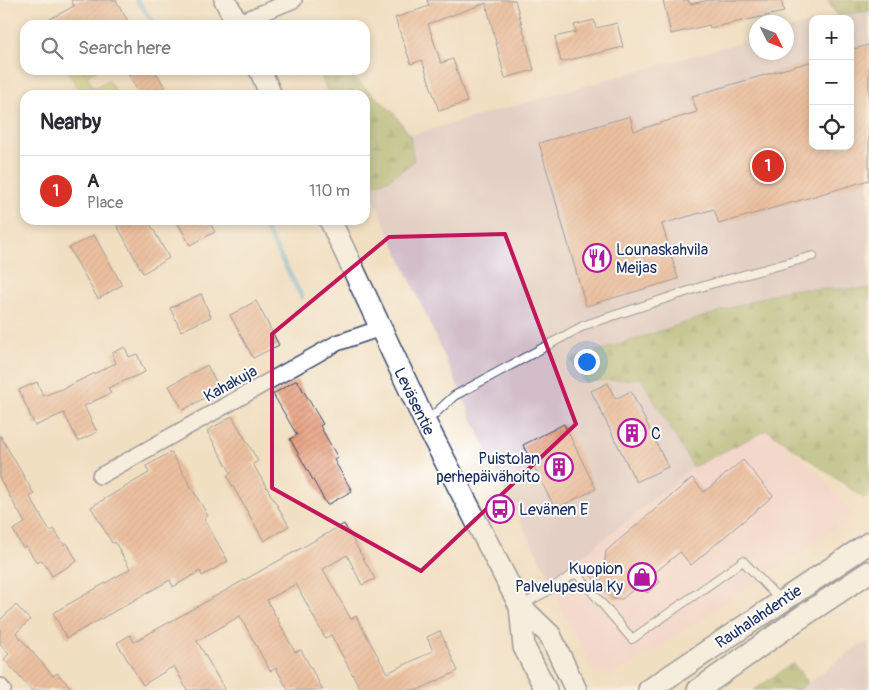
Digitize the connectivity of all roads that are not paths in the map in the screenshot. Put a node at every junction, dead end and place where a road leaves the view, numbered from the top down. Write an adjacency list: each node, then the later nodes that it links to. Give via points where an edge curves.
1 (225, 0): 3 (main road)
2 (294, 0): 4 (street)
3 (236, 20)
4 (247, 20)
5 (262, 75): 6 (main road)
6 (270, 90)
7 (332, 225): 9 (main road, Leväsentie)
8 (813, 256): 10 (lane, via 707,285 585,325 454,396)
9 (381, 328): 10 (main road, Leväsentie); 11 (street, Kahakuja, via 337,343)
10 (425, 422): 15 (main road, Leväsentie)
11 (100, 476)
12 (869, 544): 14 (main road, Rauhalahdentie)
13 (869, 572): 21 (main road, Rauhalahdentie)
14 (781, 601): 15 (lane, via 743,561 632,639 576,573); 20 (main road, Rauhalahdentie)
15 (520, 606): 18 (main road, Leväsentie, via 524,647); 19 (main road, Leväsentie, via 550,635)
16 (0, 686): 17 (street)
17 (3, 690)
18 (546, 690)
19 (576, 690)
20 (649, 690)
21 (698, 690)

